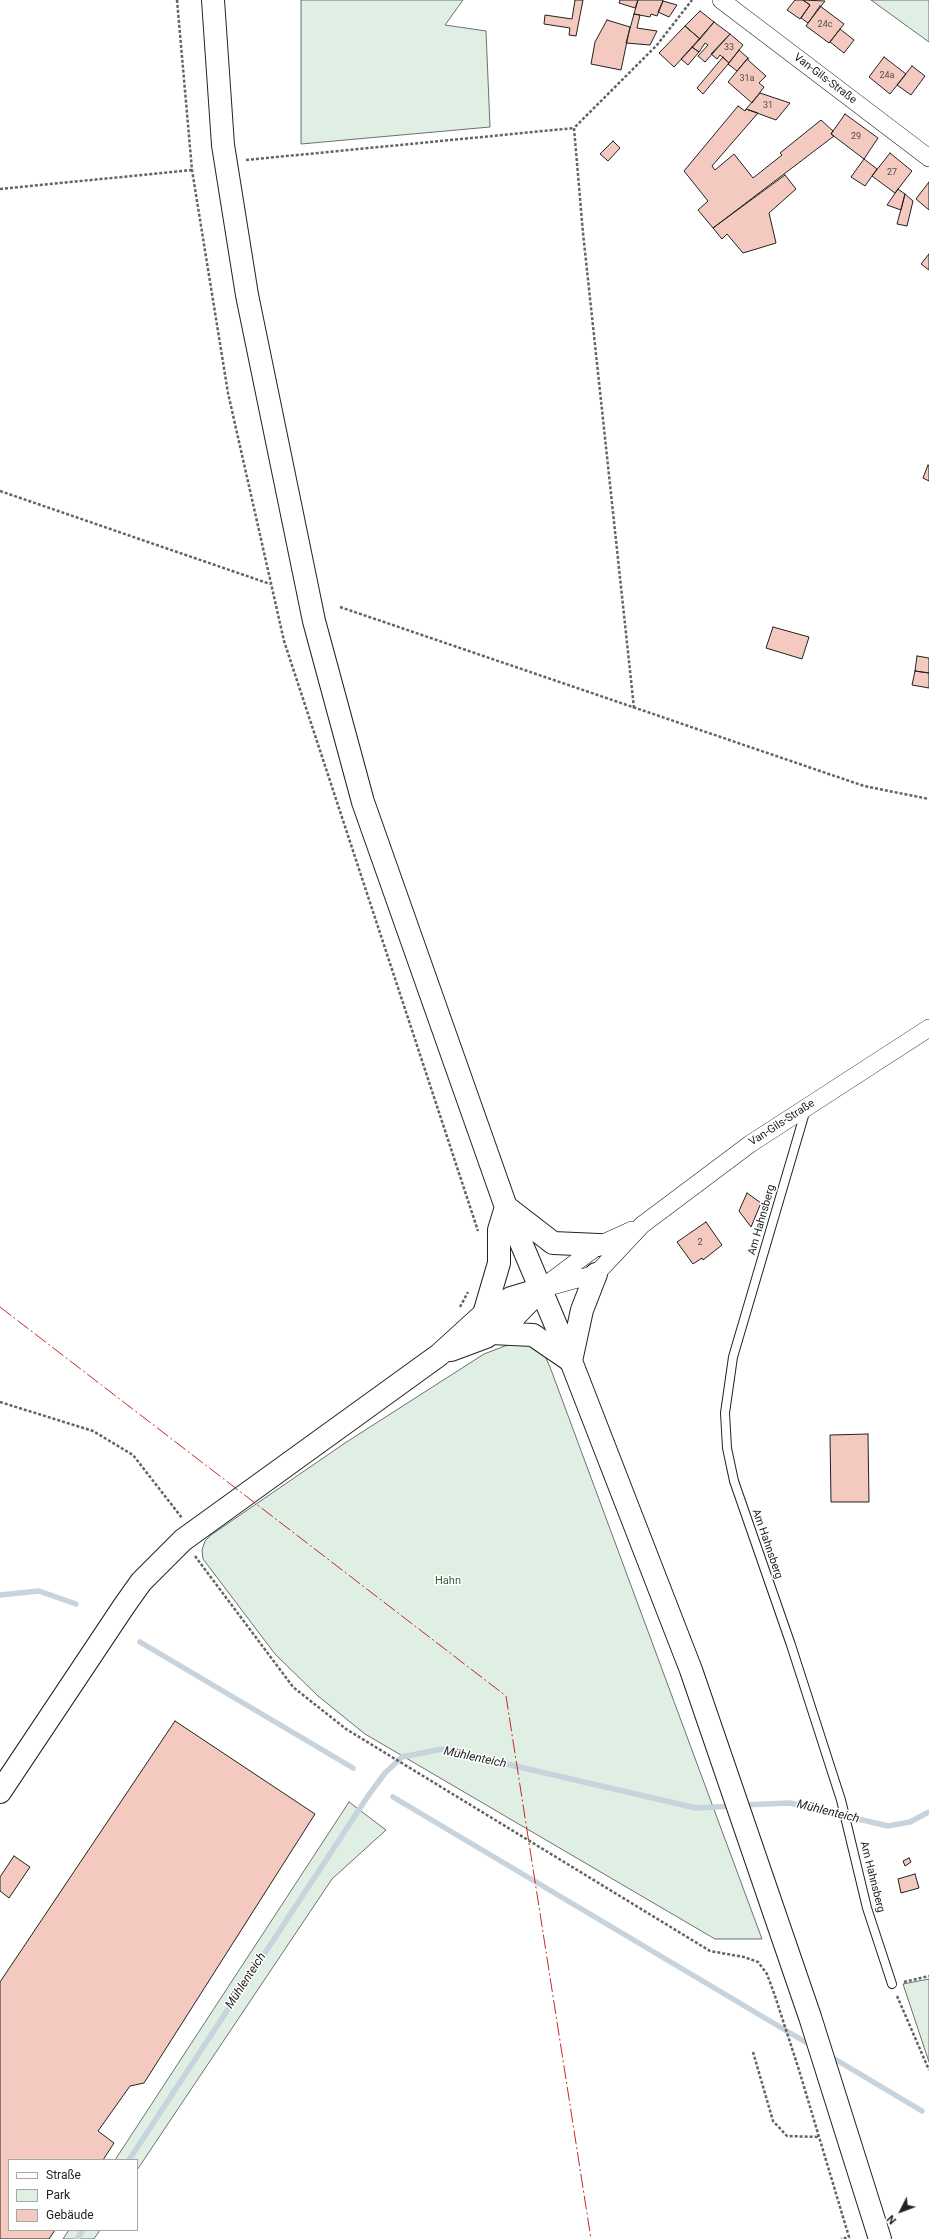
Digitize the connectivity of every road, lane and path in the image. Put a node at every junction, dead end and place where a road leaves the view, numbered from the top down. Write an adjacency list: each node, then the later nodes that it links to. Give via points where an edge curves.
1 (213, 0): 6 (main road)
2 (692, 0): 4 (path, via 657,45)
3 (721, 0): 5 (street, Van-Gils-Straße)
4 (574, 128): 6 (path); 12 (path)
5 (929, 158)
6 (225, 162): 16 (main road, via 247,295 314,621 363,802)
7 (192, 170): 8 (path)
8 (0, 189)
9 (0, 492): 10 (path)
10 (271, 584)
11 (340, 608): 12 (path)
12 (634, 708): 13 (path, via 864,786)
13 (929, 799)
14 (929, 1028): 15 (street, Van-Gils-Straße)
15 (806, 1107): 17 (street, Van-Gils-Straße, via 750,1144); 27 (lane, Am Hahnsberg, via 733,1357 725,1420 727,1448 734,1481 841,1800 867,1908)
16 (506, 1207): 18 (main road, via 553,1243); 20 (main road); 21 (main road, via 499,1230 499,1263)
17 (642, 1225): 18 (street, Van-Gils-Straße); 19 (street, Van-Gils-Straße)
18 (599, 1245): 20 (street, Van-Gils-Straße)
19 (596, 1274): 20 (street); 22 (main road, via 582,1310)
20 (541, 1289): 21 (main road, via 511,1298); 22 (main road)
21 (488, 1323): 22 (main road, via 532,1335); 24 (main road, via 439,1355)
22 (571, 1361): 32 (main road, via 691,1670 836,2094)
23 (0, 1402): 24 (path, via 93,1431 133,1455)
24 (189, 1536): 25 (main road, via 141,1582); 30 (path, via 293,1687 346,1729 710,1951 758,1962 776,1996)
25 (0, 1792)
26 (929, 1976): 27 (path)
27 (892, 1984): 29 (path)
28 (753, 2052): 30 (path, via 773,2121 787,2136)
29 (929, 2070)
30 (818, 2137): 31 (path, via 849,2237)
31 (841, 2239)
32 (880, 2239)

